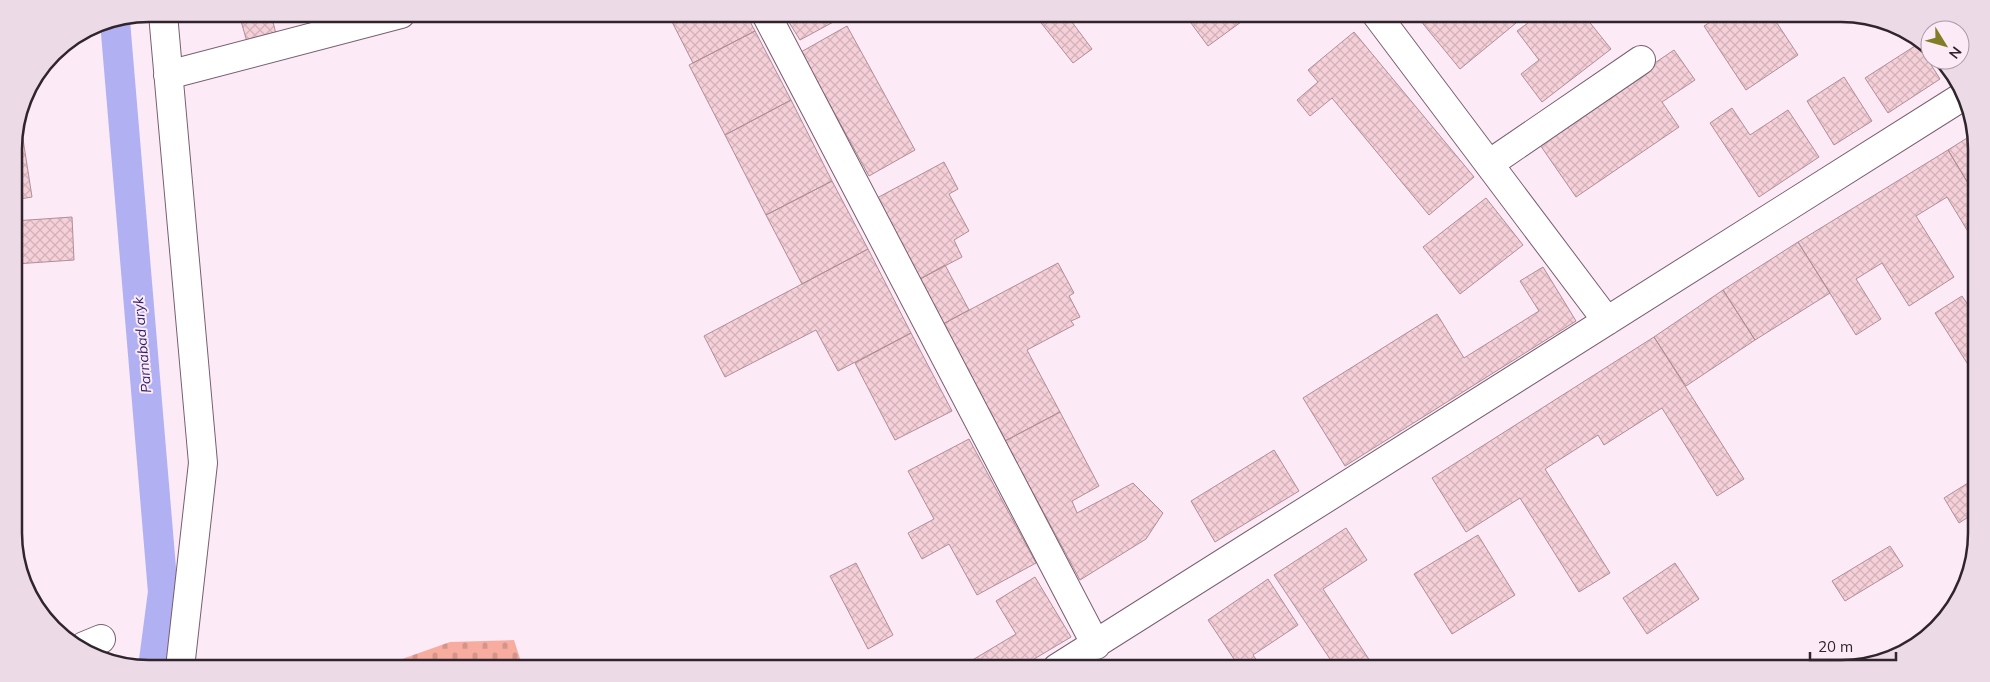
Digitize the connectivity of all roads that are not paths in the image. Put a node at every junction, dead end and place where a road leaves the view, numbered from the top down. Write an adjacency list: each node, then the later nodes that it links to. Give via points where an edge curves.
1 (164, 22): 6 (street)
2 (370, 22): 6 (street)
3 (770, 22): 10 (street)
4 (1382, 22): 8 (street)
5 (1641, 60): 8 (street)
6 (168, 75): 12 (street, via 202,463)
7 (1957, 100): 9 (street)
8 (1490, 164): 9 (street)
9 (1607, 320): 10 (street)
10 (1096, 645): 11 (street)
11 (1072, 659)
12 (181, 660)

